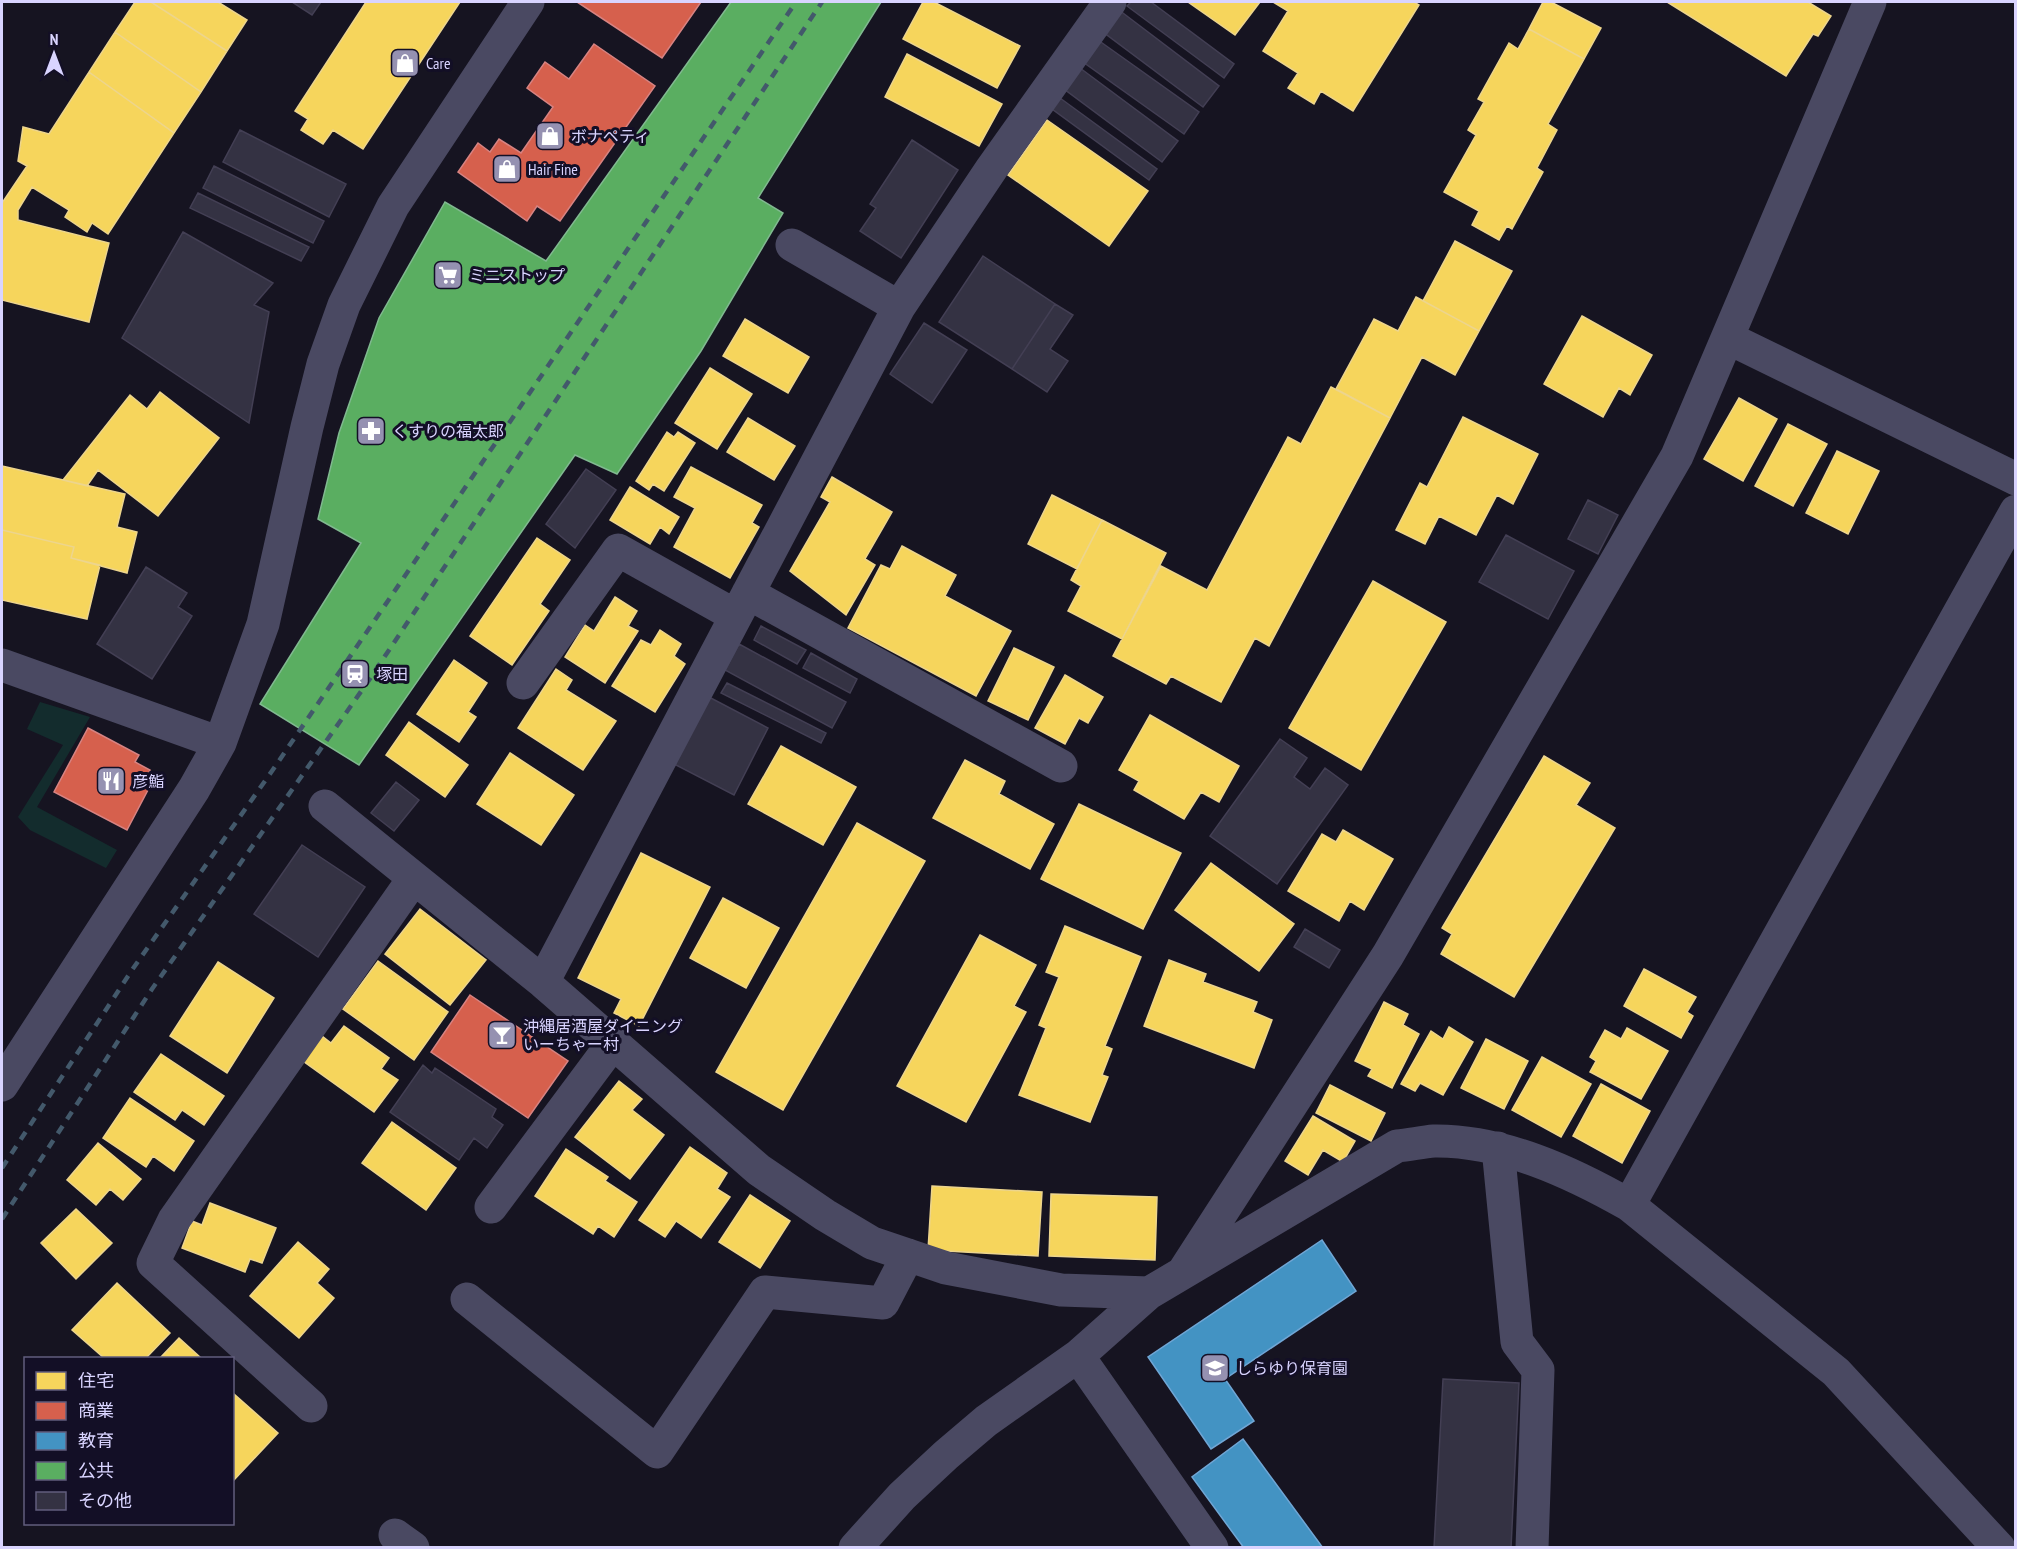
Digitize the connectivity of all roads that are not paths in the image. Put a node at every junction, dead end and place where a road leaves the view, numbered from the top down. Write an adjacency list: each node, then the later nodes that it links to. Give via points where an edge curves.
1 (528, 2): 12 (street, via 393,206 344,305 307,427 263,624)
2 (1110, 2): 5 (street)
3 (1870, 2): 6 (street)
4 (792, 245): 5 (street)
5 (899, 307): 9 (street)
6 (1728, 338): 7 (street); 23 (street, via 1677,456 1394,945)
7 (2016, 479)
8 (2016, 511): 20 (street)
9 (742, 605): 11 (street, via 618,550); 13 (street); 16 (street)
10 (2, 665): 12 (street)
11 (523, 683)
12 (220, 743): 18 (street)
13 (1061, 766)
14 (325, 806): 15 (street)
15 (414, 878): 16 (street); 27 (street, via 174,1220 153,1263)
16 (543, 982): 17 (street)
17 (613, 1043): 21 (street); 22 (street, via 759,1170 872,1243)
18 (2, 1085)
19 (1498, 1148): 20 (street, via 1591,1183); 23 (street, via 1434,1141 1397,1146); 30 (street, via 1517,1342 1538,1370)
20 (1629, 1205): 31 (street, via 1836,1371)
21 (491, 1207)
22 (908, 1255): 24 (street, via 946,1268 1061,1290); 25 (street, via 883,1303 765,1292 657,1452)
23 (1185, 1271): 24 (street)
24 (1149, 1293): 26 (street)
25 (467, 1299)
26 (1078, 1356): 28 (street, via 986,1421 946,1455); 29 (street)
27 (311, 1406)
28 (855, 1548)
29 (1212, 1548)
30 (1532, 1548)
31 (1999, 1548)

